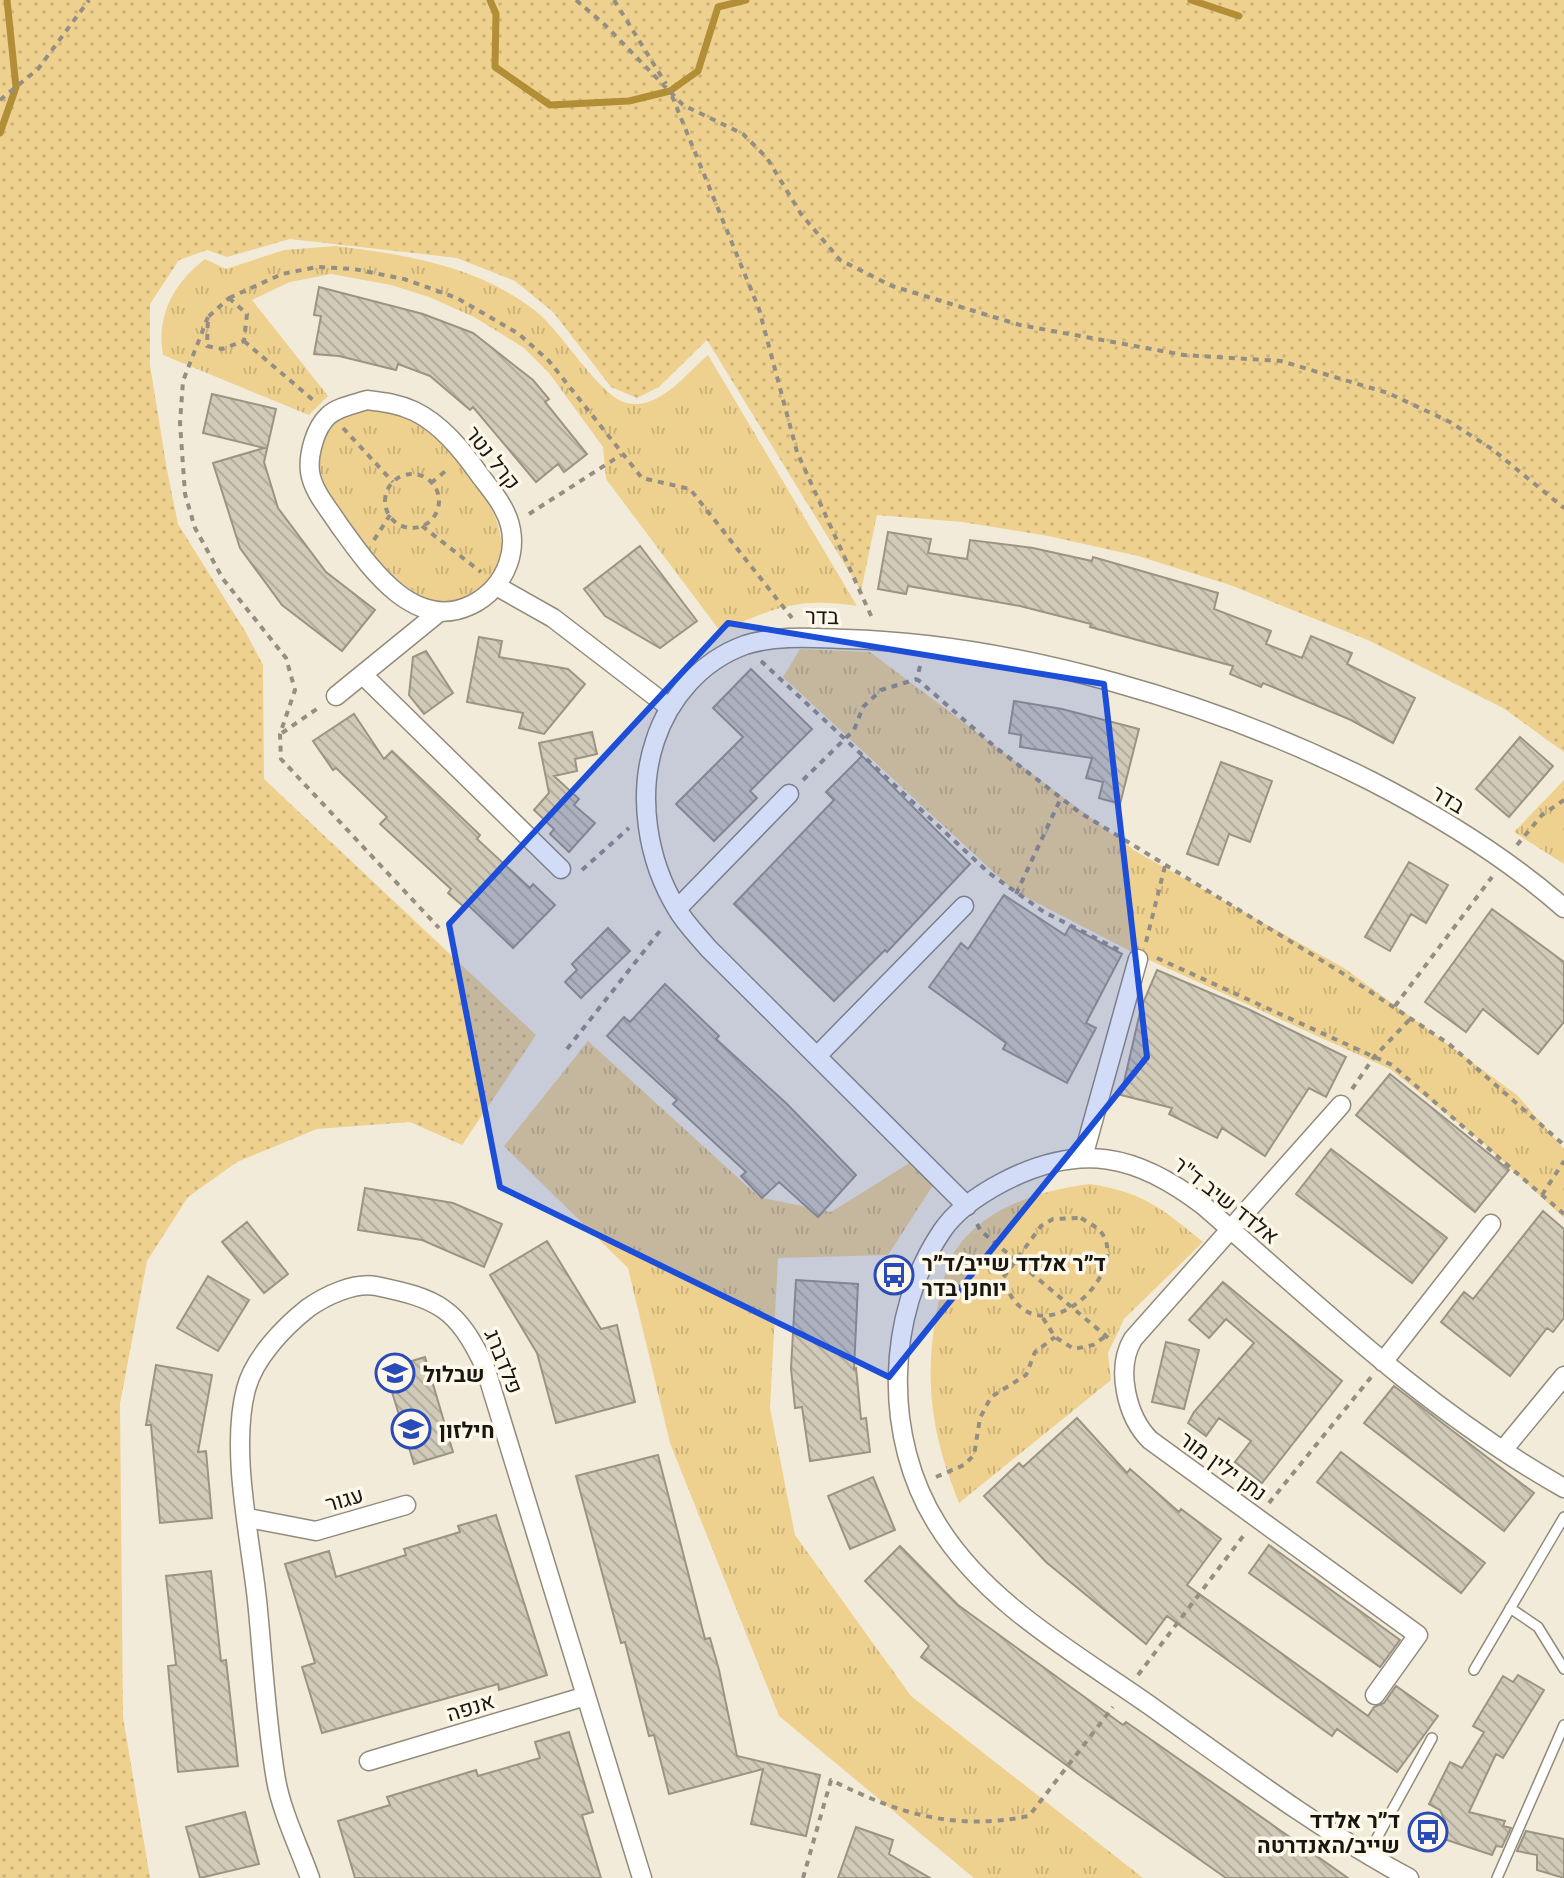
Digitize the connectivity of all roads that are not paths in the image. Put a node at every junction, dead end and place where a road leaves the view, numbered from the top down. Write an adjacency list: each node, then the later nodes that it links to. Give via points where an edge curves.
1 (498, 587): 2 (street, via 461,610); 2 (street, קרל נטר, via 513,548 509,527 505,511 465,454 416,412 388,402 367,400 329,414 312,449 310,472 318,494 390,588); 5 (street, via 553,618)
2 (438, 613): 3 (street)
3 (363, 675): 4 (street); 7 (street)
4 (336, 696)
5 (669, 707): 9 (street, בדר, via 692,676 745,645 809,639 925,645 1070,671 1232,723 1371,781 1435,816); 10 (street, בדר, via 648,762 646,812 656,863)
6 (789, 794): 10 (street)
7 (561, 869)
8 (964, 906): 12 (street)
9 (1564, 908)
10 (677, 909): 12 (street, בדר, via 708,948)
11 (1141, 956): 14 (street)
12 (817, 1056): 15 (street, בדר)
13 (1341, 1105): 17 (street)
14 (1083, 1157): 15 (street, אלדד שיב ד"ר, via 1023,1172); 17 (street, אלדד שיב ד"ר, via 1144,1167 1174,1183)
15 (967, 1206): 33 (street, אלדד שיב ד"ר, via 944,1228 924,1263 900,1348 899,1428 937,1525 1014,1609)
16 (1491, 1224): 18 (street)
17 (1231, 1230): 18 (street, אלדד שיב ד"ר); 28 (street, נתן ילין מור, via 1133,1339 1124,1369 1128,1396 1141,1430 1157,1446 1418,1635)
18 (1383, 1362): 20 (street, אלדד שיב ד"ר)
19 (1564, 1376): 20 (street)
20 (1503, 1450): 21 (street, אלדד שיב ד"ר)
21 (1564, 1488)
22 (406, 1505): 24 (street, עגור, via 316,1531)
23 (1564, 1517): 25 (lane)
24 (248, 1518): 29 (street, פלדברג, via 240,1415 247,1384 265,1353 296,1318 324,1296 369,1285 441,1305 467,1330 485,1367); 34 (street, פלדברג, via 277,1783)
25 (1510, 1608): 26 (lane, via 1538,1627); 27 (lane)
26 (1564, 1669)
27 (1474, 1670)
28 (1375, 1695)
29 (586, 1696): 32 (street, אנפה); 35 (street, פלדברג)
30 (1564, 1725): 37 (lane)
31 (1432, 1738): 33 (lane)
32 (369, 1761)
33 (1367, 1856): 36 (street, אלדד שיב ד"ר)
34 (310, 1878)
35 (642, 1878)
36 (1409, 1878)
37 (1497, 1878)

